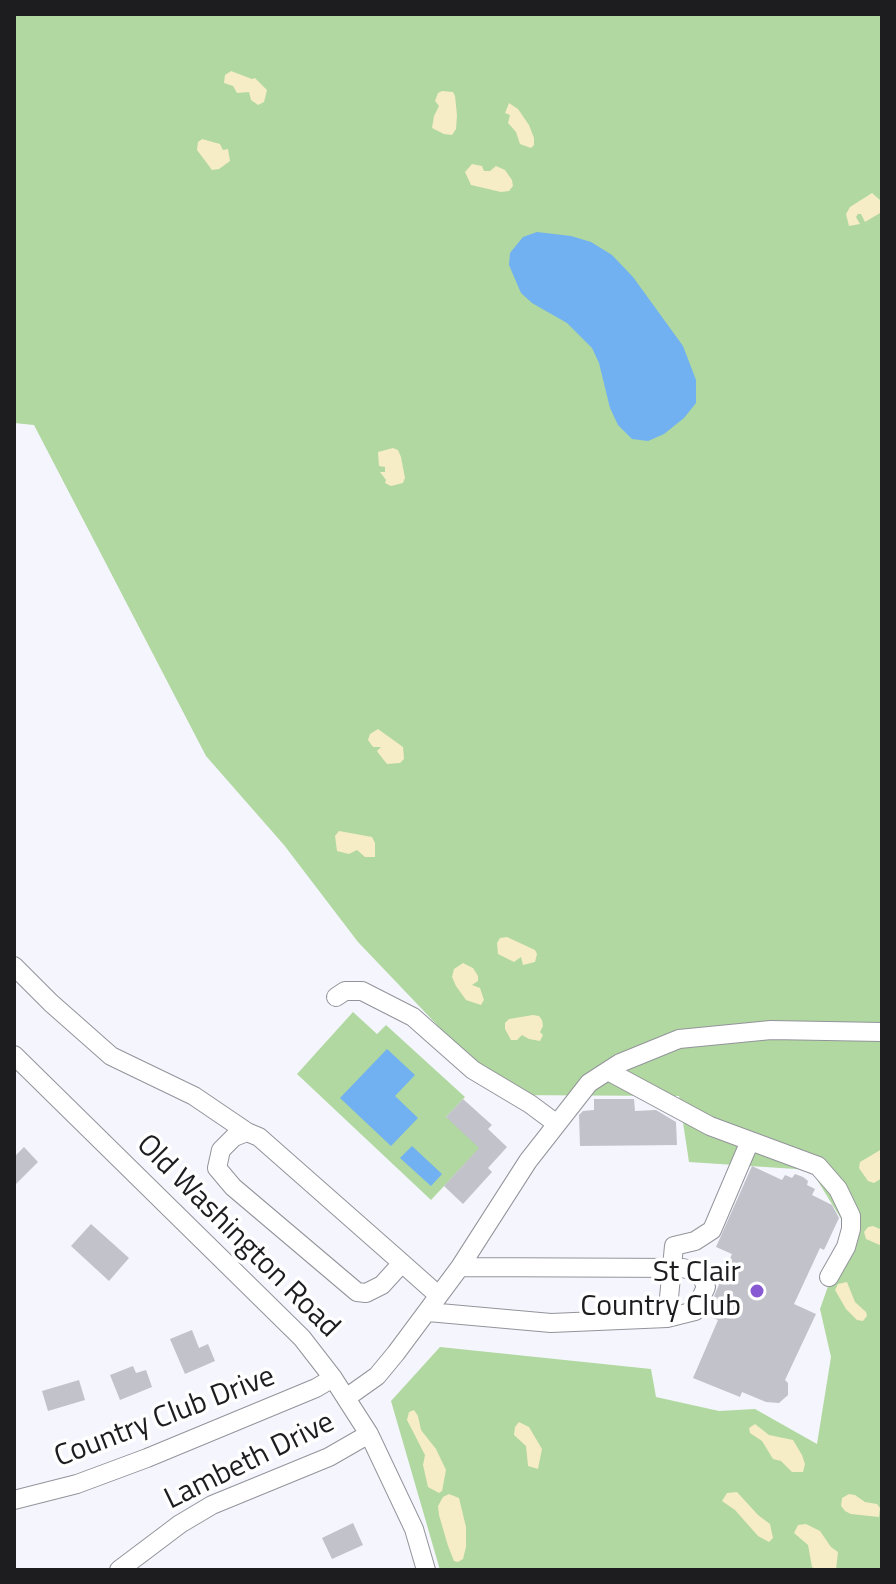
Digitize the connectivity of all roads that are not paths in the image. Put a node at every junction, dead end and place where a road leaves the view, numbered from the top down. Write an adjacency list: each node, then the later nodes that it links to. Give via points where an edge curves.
1 (14, 966): 7 (street, via 111,1056 194,1096)
2 (336, 997): 6 (street, via 362,991 413,1017 473,1070)
3 (882, 1032): 5 (street, via 771,1030 679,1039)
4 (14, 1055): 16 (street, Old Washington Road, via 302,1338)
5 (608, 1071): 6 (street, via 589,1083); 8 (street, via 710,1126)
6 (557, 1124): 10 (street)
7 (247, 1132): 9 (street); 9 (street, via 221,1150 217,1168 357,1292 382,1285)
8 (750, 1141): 11 (street, via 712,1230 674,1246); 12 (street, via 818,1166 847,1204 851,1229)
9 (402, 1263): 13 (street)
10 (460, 1267): 11 (street); 13 (street)
11 (670, 1267): 15 (street); 15 (street, via 700,1273 706,1287 695,1311)
12 (829, 1277)
13 (438, 1295): 14 (street)
14 (428, 1312): 15 (street, via 551,1323); 17 (street, via 377,1376)
15 (667, 1318)
16 (333, 1378): 17 (street, Old Washington Road); 19 (street, Country Club Drive, via 147,1458)
17 (346, 1398): 18 (street, Old Washington Road)
18 (369, 1434): 20 (street, Lambeth Drive, via 329,1457 212,1505); 21 (street, Old Washington Road, via 414,1529)
19 (14, 1500)
20 (119, 1570)
21 (426, 1570)

